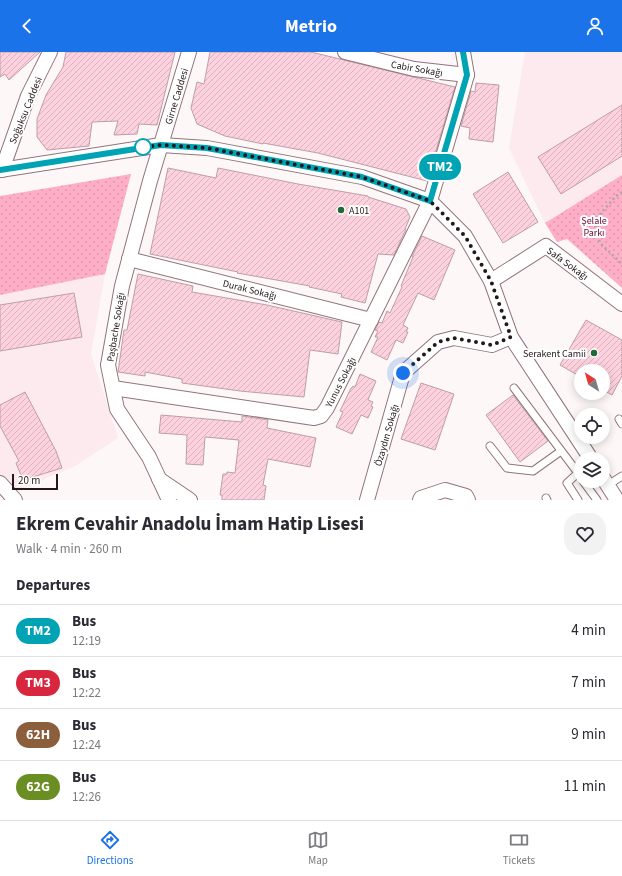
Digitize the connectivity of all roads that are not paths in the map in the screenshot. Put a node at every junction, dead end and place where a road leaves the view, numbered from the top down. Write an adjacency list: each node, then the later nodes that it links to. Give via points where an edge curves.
1 (50, 52): 7 (street, Soğuksu Caddesi, via 28,96)
2 (189, 52): 6 (street, Girne Caddesi)
3 (345, 52): 5 (street, Cabir Sokağı, via 414,69)
4 (463, 52): 5 (street)
5 (467, 75): 8 (street, Yunus Sokağı)
6 (161, 145): 7 (street); 8 (street, via 207,148 362,177); 9 (street, Paşbache Sokağı)
7 (1, 170)
8 (430, 201): 10 (street, via 465,236); 12 (street, Yunus Sokağı)
9 (129, 259): 12 (street, Durak Sokağı); 14 (street, Paşbache Sokağı, via 108,365)
10 (491, 281): 11 (street, Safa Sokağı, via 546,246); 13 (street)
11 (622, 304)
12 (371, 320): 14 (street, Yunus Sokağı, via 328,408 321,416 314,418)
13 (511, 337): 18 (street); 30 (street, Özaydın Sokağı, via 492,345 454,338 438,342 403,373)
14 (113, 388): 22 (street, Paşbache Sokağı, via 117,408 149,457)
15 (514, 388): 17 (lane)
16 (490, 446): 17 (lane, via 507,468 533,471)
17 (561, 451): 19 (lane)
18 (586, 452)
19 (574, 468)
20 (622, 476): 23 (lane)
21 (574, 478): 33 (lane, via 567,483)
22 (159, 479): 28 (street, Paşbache Sokağı); 29 (street)
23 (610, 480)
24 (0, 483): 27 (street)
25 (589, 488): 34 (lane)
26 (609, 488): 35 (street)
27 (15, 500)
28 (168, 500)
29 (190, 500)
30 (367, 500)
31 (420, 500): 32 (street, via 445,490 466,496)
32 (468, 500)
33 (578, 500)
34 (597, 500)
35 (618, 500)

